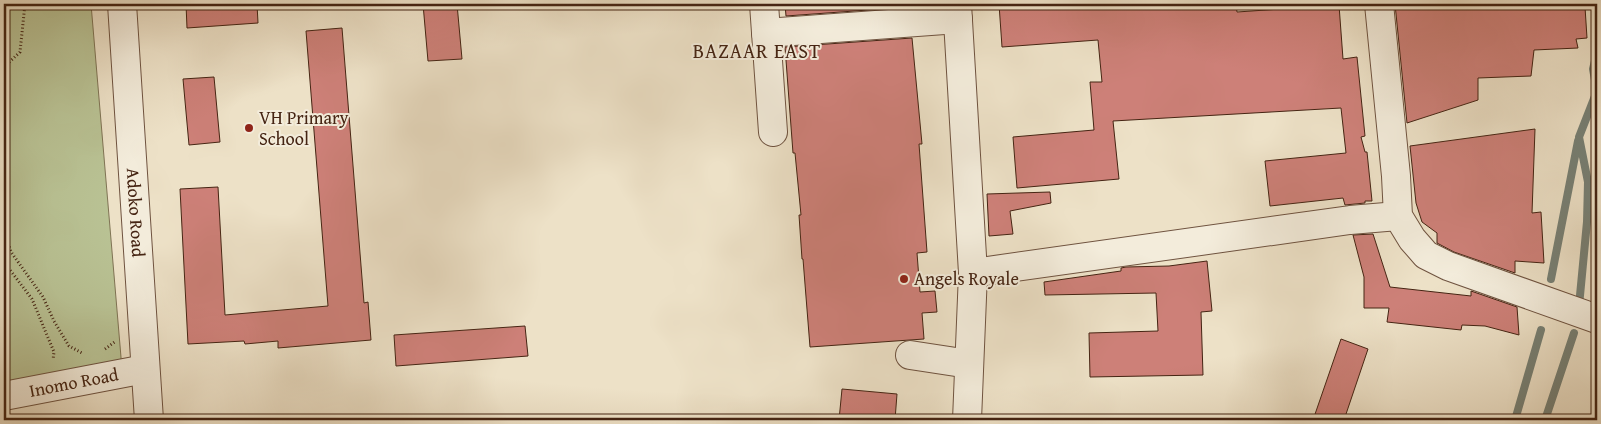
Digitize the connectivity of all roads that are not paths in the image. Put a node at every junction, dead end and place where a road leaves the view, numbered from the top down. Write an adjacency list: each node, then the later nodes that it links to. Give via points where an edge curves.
1 (122, 4): 12 (street, Adoko Road)
2 (764, 4): 5 (street)
3 (1379, 4): 7 (street)
4 (958, 11): 5 (street); 8 (street)
5 (766, 34): 6 (street)
6 (773, 132)
7 (1398, 216): 8 (street); 9 (street, via 1426,255 1448,266)
8 (972, 272): 11 (street)
9 (1597, 319)
10 (910, 355): 11 (street)
11 (970, 364): 15 (street)
12 (145, 369): 13 (street, Inomo Road); 14 (street, Adoko Road)
13 (4, 396)
14 (148, 420)
15 (967, 420)

